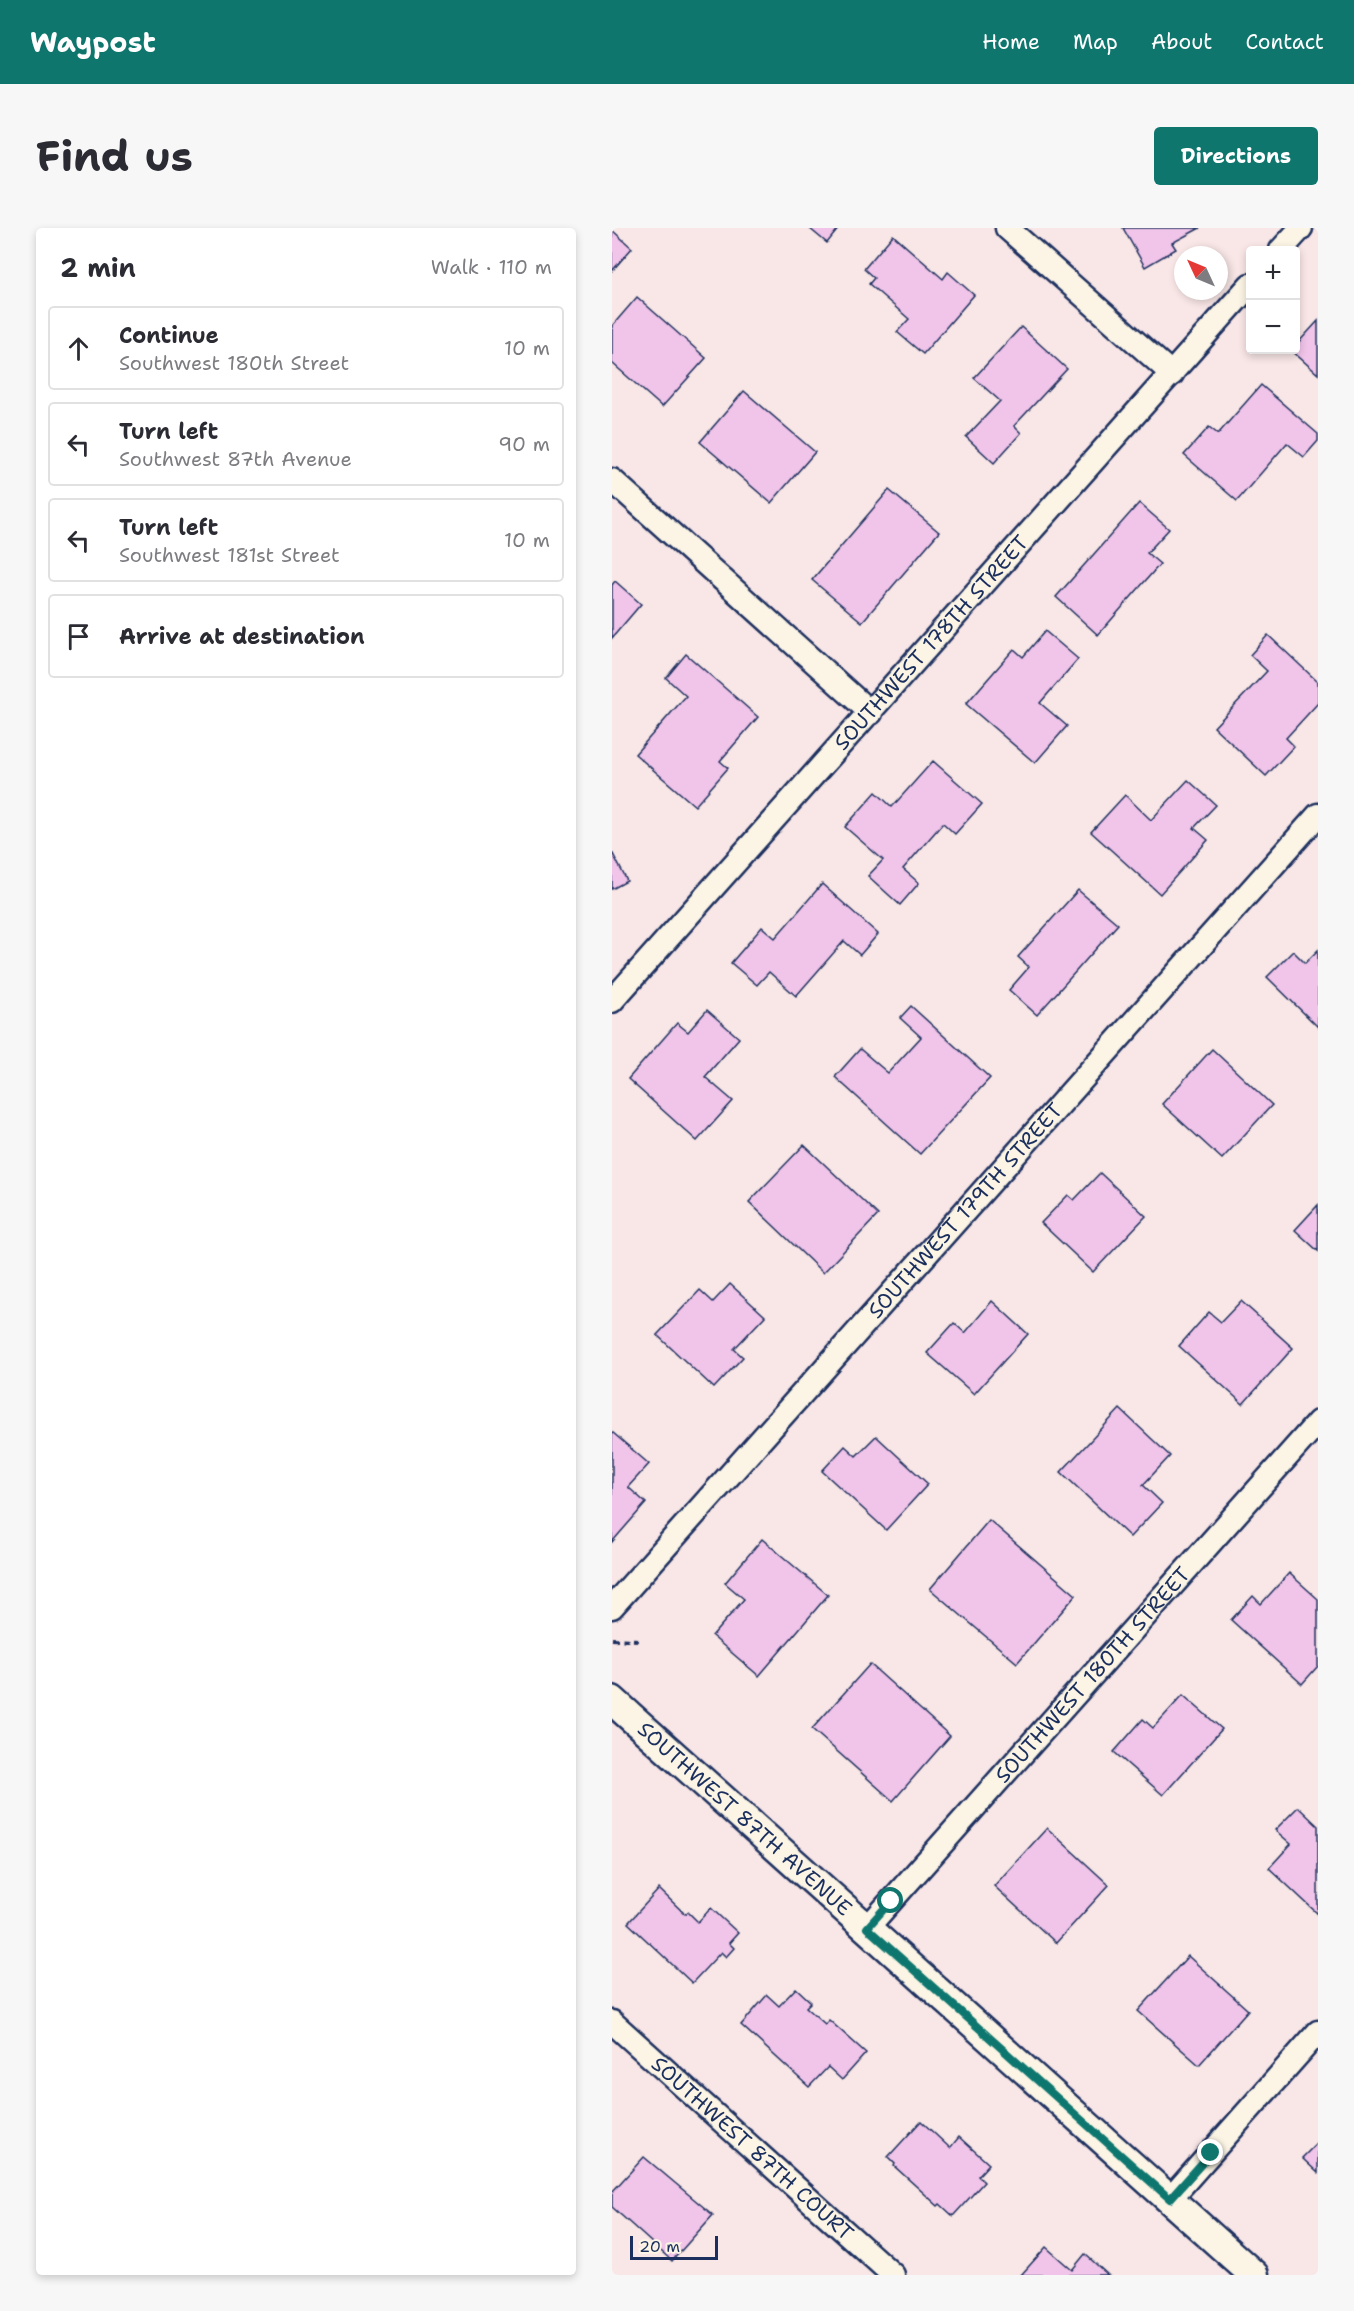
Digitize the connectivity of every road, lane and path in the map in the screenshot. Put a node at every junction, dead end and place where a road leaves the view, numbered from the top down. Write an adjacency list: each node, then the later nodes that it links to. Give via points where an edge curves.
1 (1007, 228): 5 (street)
2 (1301, 228): 3 (street)
3 (1285, 246)
4 (1246, 291): 5 (street, SOUTHWEST 178TH STREET)
5 (1172, 374): 7 (street, SOUTHWEST 178TH STREET)
6 (612, 480): 7 (street)
7 (871, 713): 9 (street, SOUTHWEST 178TH STREET)
8 (1318, 815): 11 (street, SOUTHWEST 179TH STREET)
9 (612, 1001)
10 (1318, 1422): 15 (street, SOUTHWEST 180TH STREET)
11 (612, 1607)
12 (612, 1639): 13 (path)
13 (638, 1640)
14 (612, 1700): 15 (street, SOUTHWEST 87TH AVENUE)
15 (867, 1928): 18 (street, SOUTHWEST 87TH AVENUE)
16 (612, 2022): 19 (street, SOUTHWEST 87TH COURT)
17 (1318, 2032): 18 (street)
18 (1170, 2199): 20 (street, SOUTHWEST 87TH AVENUE)
19 (893, 2275)
20 (1254, 2275)

